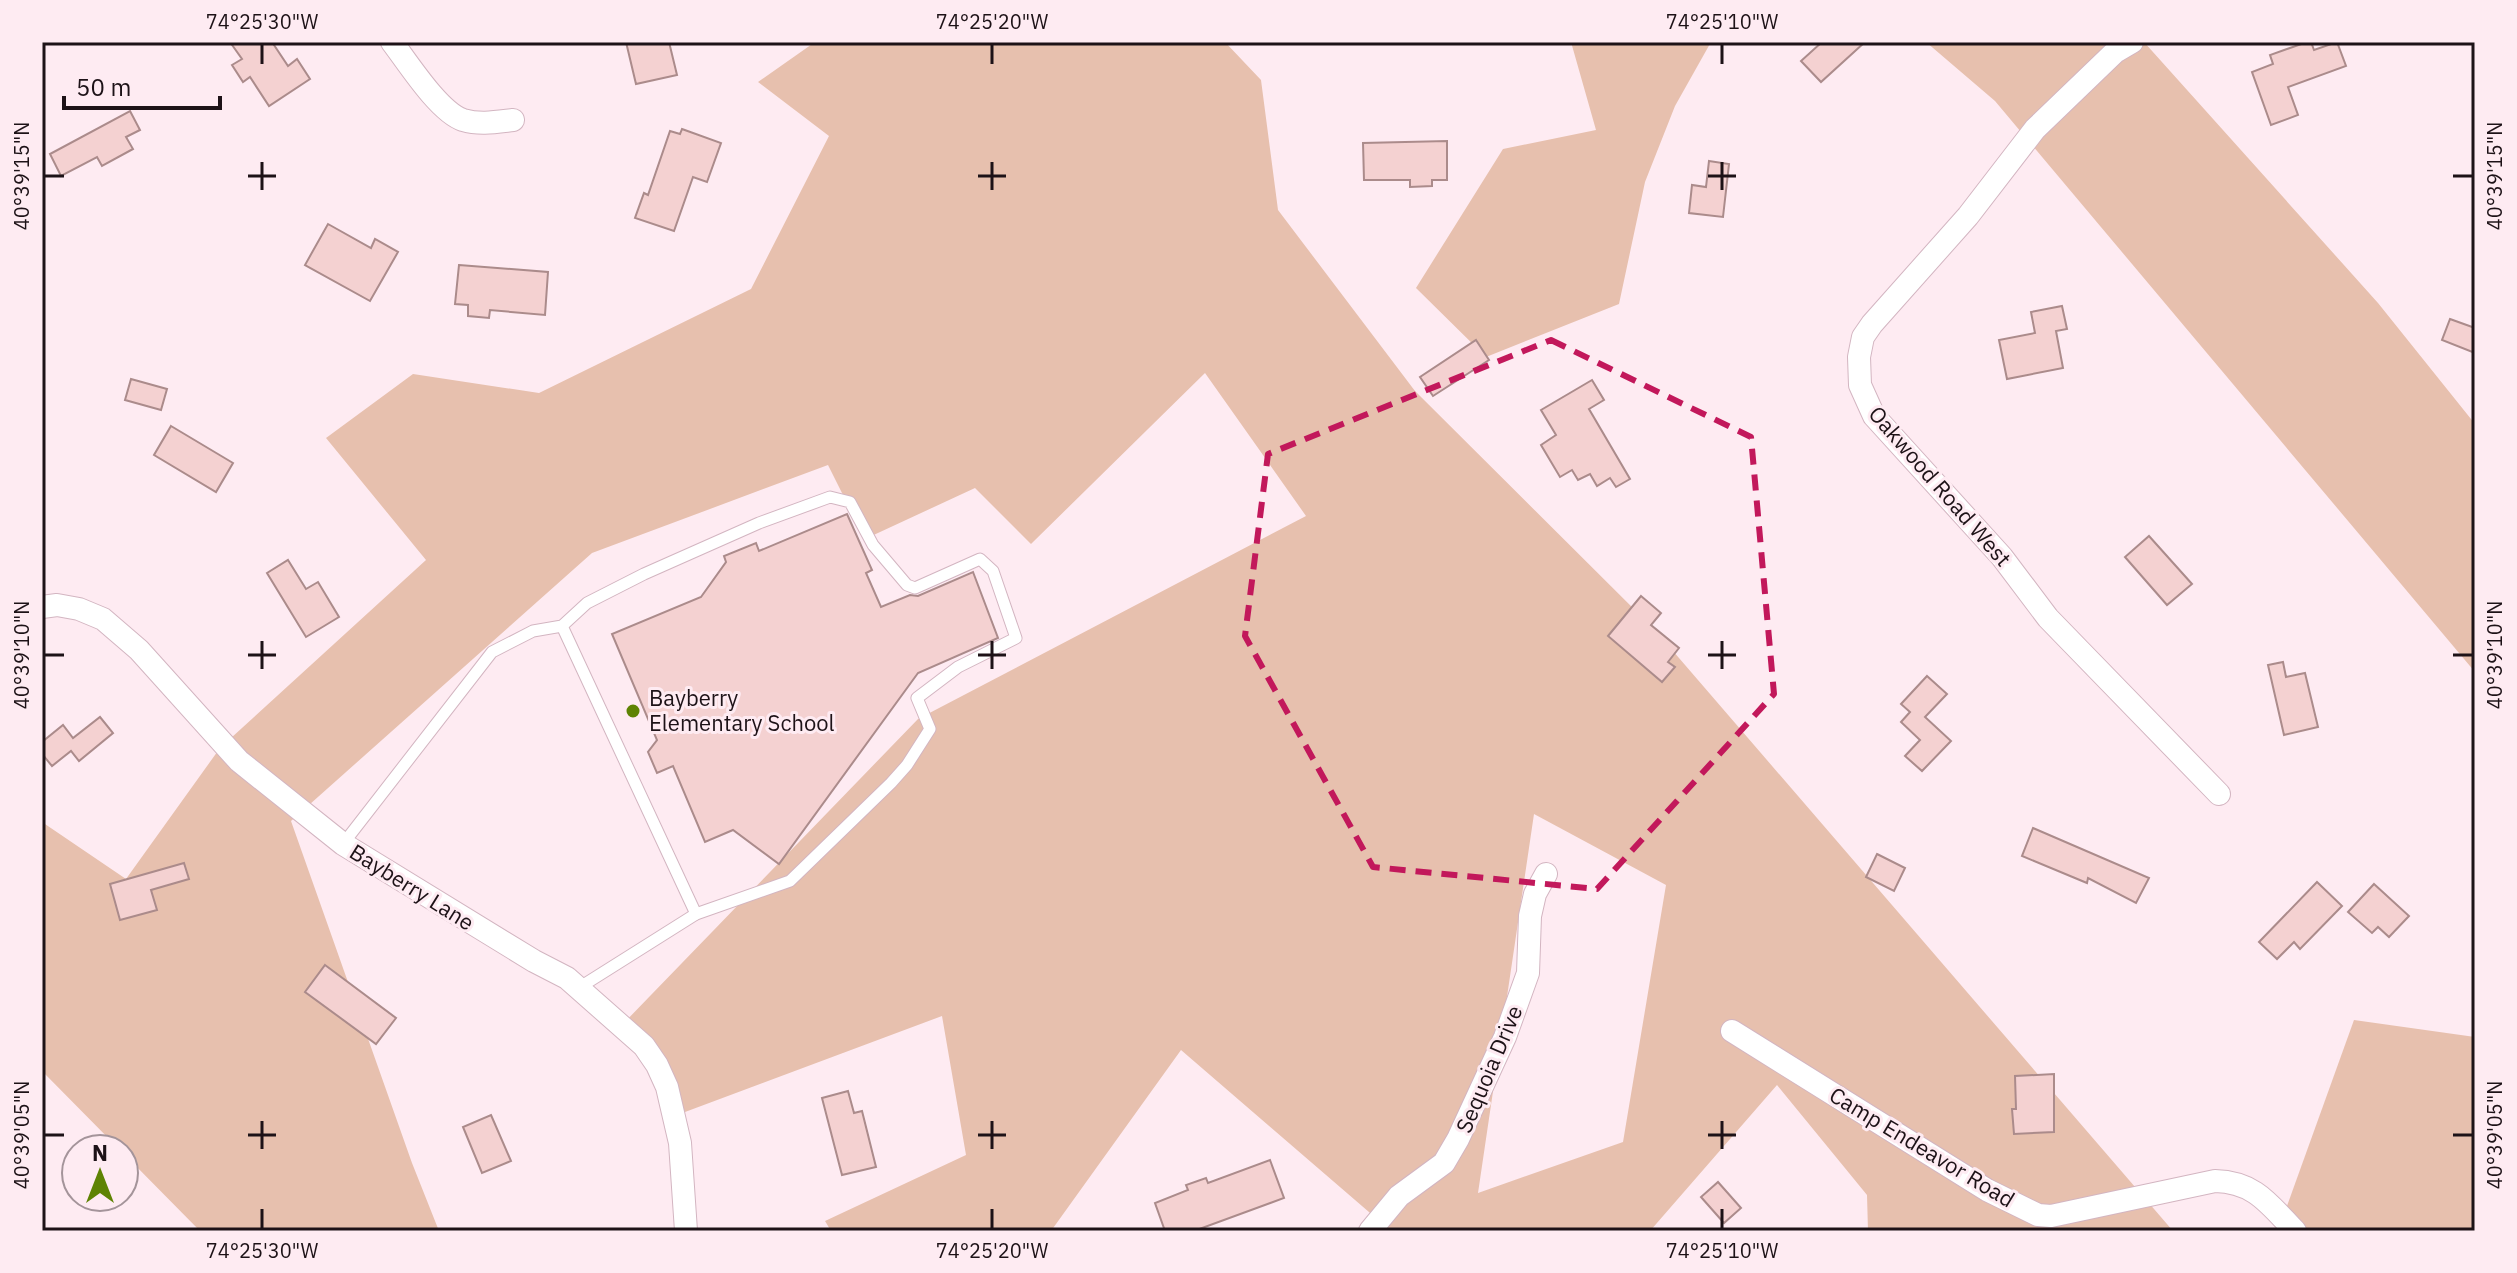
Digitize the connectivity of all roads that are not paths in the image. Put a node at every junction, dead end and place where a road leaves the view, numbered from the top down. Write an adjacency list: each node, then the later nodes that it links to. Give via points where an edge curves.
1 (392, 42): 3 (street, via 437,100 460,119 486,124)
2 (2118, 45): 6 (street, Oakwood Road West, via 2035,129 1968,216 1872,324 1859,357 1860,385 1874,416 2002,557 2048,618)
3 (513, 120)
4 (42, 607): 7 (street, Bayberry Lane, via 79,609 103,619 139,650 239,761)
5 (562, 626): 7 (lane, via 533,631 492,652); 9 (lane); 9 (lane, via 587,603 644,574 830,497 850,502 873,545 907,585 915,588 980,559 993,571 1016,638 958,667 917,698 930,729 907,765 790,881)
6 (2219, 794)
7 (343, 844): 10 (street, Bayberry Lane, via 567,978)
8 (1546, 874): 13 (street, Sequoia Drive, via 1530,916 1528,973 1458,1139 1444,1163 1399,1196)
9 (696, 914): 10 (lane)
10 (577, 989): 12 (street, Bayberry Lane, via 644,1046 667,1087 680,1143)
11 (1732, 1031): 14 (street, Camp Endeavor Road, via 1987,1190 2038,1215 2229,1181 2252,1189)
12 (686, 1231)
13 (1370, 1231)
14 (2295, 1231)

